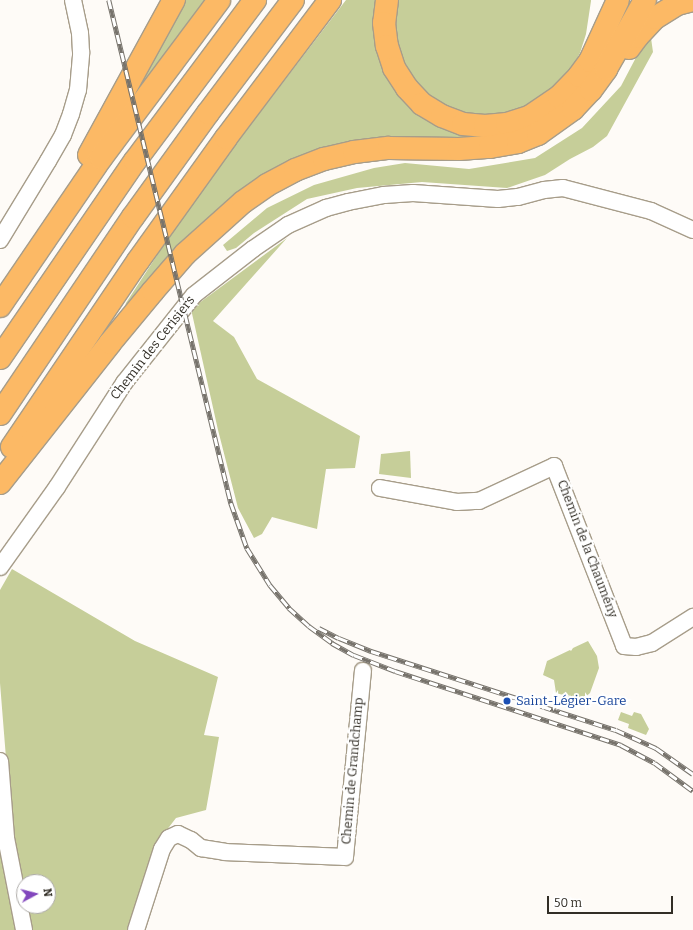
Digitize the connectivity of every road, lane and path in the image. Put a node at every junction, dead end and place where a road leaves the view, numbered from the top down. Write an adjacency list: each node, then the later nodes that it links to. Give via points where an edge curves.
1 (72, 0): 15 (street, via 82,52 78,90 71,114 63,135)
2 (174, 0): 16 (highway, via 60,207)
3 (219, 0): 16 (highway, via 101,158)
4 (255, 0): 17 (highway, via 135,161)
5 (293, 0): 18 (highway, via 133,217)
6 (330, 0): 19 (highway, via 230,132)
7 (387, 0): 12 (highway, via 385,34 390,57 400,78 422,104 442,116 463,124 497,126 519,121 540,111 571,86)
8 (602, 0): 12 (highway)
9 (618, 0): 12 (highway)
10 (645, 0): 13 (highway)
11 (693, 0): 13 (highway, via 676,4 655,18 621,58)
12 (596, 50)
13 (606, 69): 20 (highway, via 573,109 538,134 518,142 459,149 389,148 354,152 317,161 267,185 216,224 176,264)
14 (693, 230): 22 (street, Chemin des Cerisiers, via 651,211 564,188 498,199 413,193 384,195 326,208 288,225 217,276 189,301 124,383 57,487)
15 (0, 240)
16 (0, 305)
17 (0, 358)
18 (0, 414)
19 (0, 465)
20 (0, 483)
21 (380, 488): 23 (street, Chemin de la Chaumény, via 457,502 479,501 554,466 624,646 636,647 652,643)
22 (0, 567)
23 (693, 617)
24 (362, 671): 28 (street, Chemin de Grandchamp, via 344,857 225,852 201,848 178,834 169,838 162,849)
25 (0, 761): 26 (street)
26 (3, 834): 27 (street)
27 (24, 930)
28 (136, 930)

